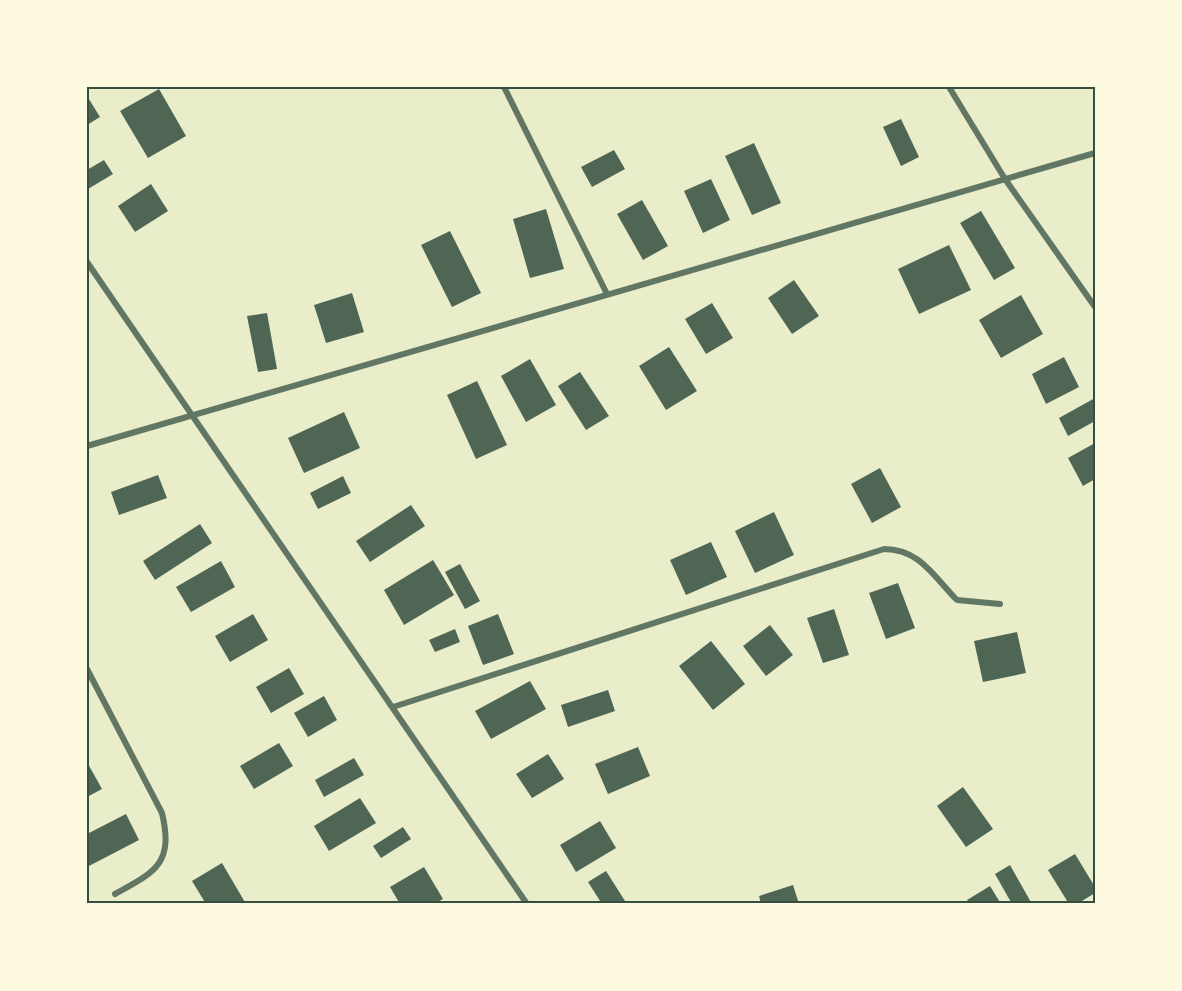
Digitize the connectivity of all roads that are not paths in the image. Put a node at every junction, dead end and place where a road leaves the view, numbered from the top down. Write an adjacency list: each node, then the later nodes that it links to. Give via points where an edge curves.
1 (504, 87): 6 (street)
2 (949, 87): 4 (street)
3 (1095, 153): 4 (street)
4 (1005, 179): 6 (street); 7 (street)
5 (87, 262): 8 (street)
6 (607, 294): 8 (street)
7 (1095, 307)
8 (190, 416): 9 (street); 12 (street)
9 (87, 446)
10 (1000, 604): 12 (street, via 957,600 918,558 901,549 884,549)
11 (87, 669): 13 (street, via 162,813 167,836 162,858 152,874)
12 (393, 707): 14 (street)
13 (115, 894)
14 (527, 904)

